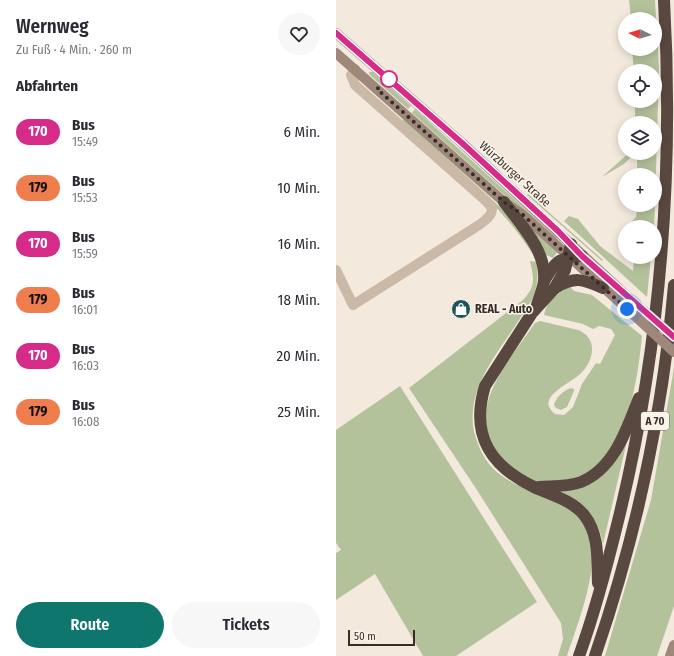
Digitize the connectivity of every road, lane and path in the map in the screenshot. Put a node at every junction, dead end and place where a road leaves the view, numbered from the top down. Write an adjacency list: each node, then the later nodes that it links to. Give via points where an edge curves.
1 (664, 0): 15 (highway, A 70, via 667,178 662,259)
2 (336, 33): 4 (main road, Würzburger Straße)
3 (336, 53): 5 (main road, Würzburger Straße)
4 (365, 58): 5 (main road); 7 (main road, Würzburger Straße, via 558,231)
5 (355, 70): 6 (main road, Würzburger Straße); 9 (street, via 351,75 355,85 492,208 489,217 484,221 353,305)
6 (504, 202): 7 (main road, Würzburger Straße); 10 (highway, via 537,250)
7 (570, 250): 8 (highway); 10 (highway, via 555,262); 11 (main road, Würzburger Straße)
8 (582, 256): 13 (main road, bridge)
9 (336, 270)
10 (549, 285): 11 (highway, via 574,280 588,281); 16 (highway, via 491,373 485,386 480,412 484,438 497,462 510,475)
11 (603, 288): 14 (main road, Würzburger Straße, bridge)
12 (674, 292): 20 (highway, A 70, via 662,378 640,497)
13 (674, 338)
14 (674, 352)
15 (648, 376): 16 (highway, via 621,441 608,462 581,482 564,486); 17 (highway, A 70, via 625,492)
16 (534, 487): 17 (highway, A 70, via 567,502 584,515 591,526 597,546)
17 (598, 598): 19 (highway, A 70)
18 (674, 645): 21 (main road)
19 (579, 656)
20 (595, 656)
21 (670, 656)

